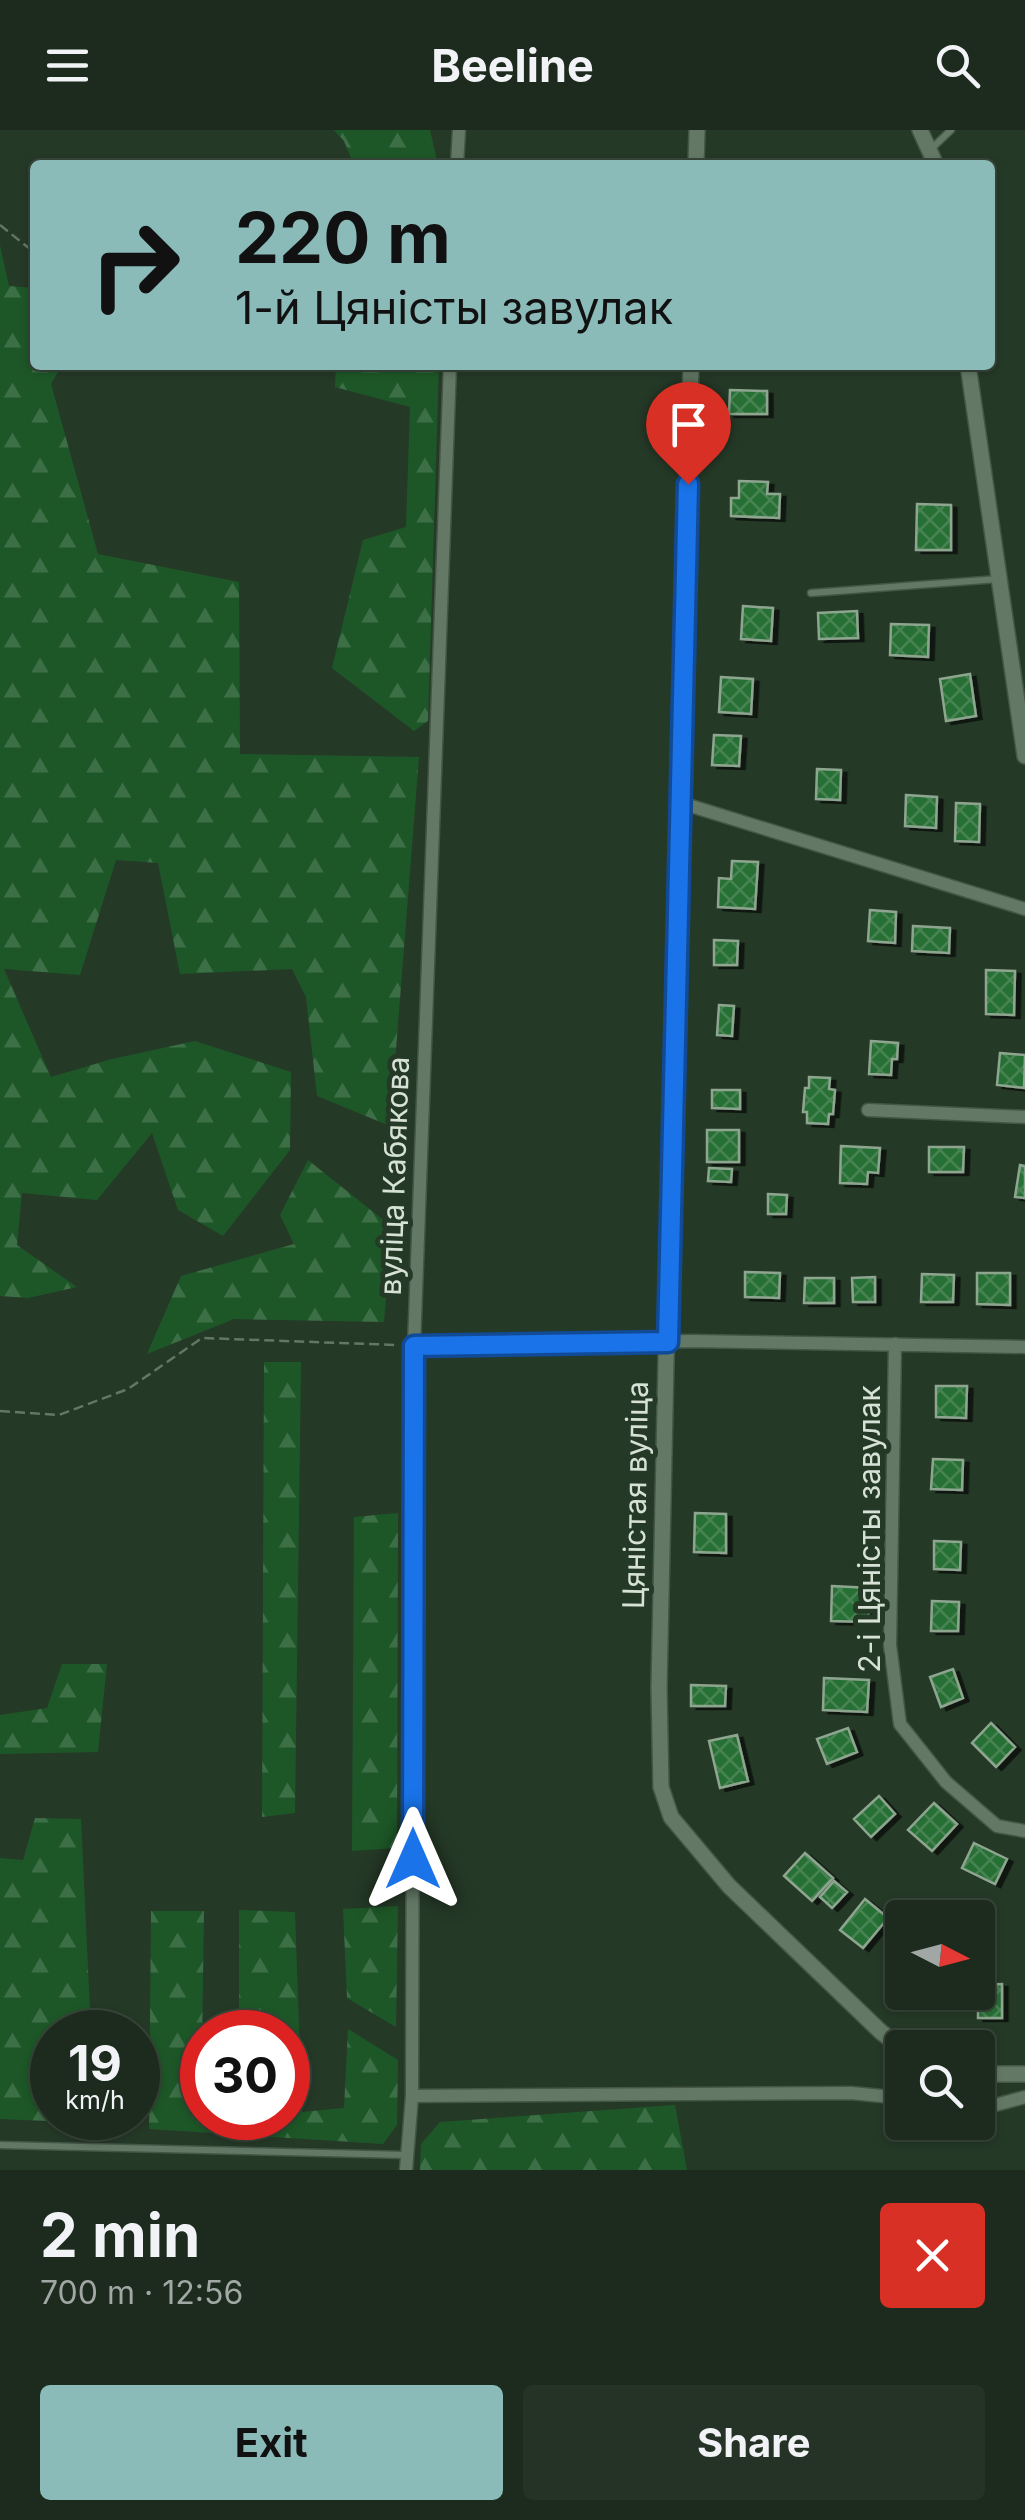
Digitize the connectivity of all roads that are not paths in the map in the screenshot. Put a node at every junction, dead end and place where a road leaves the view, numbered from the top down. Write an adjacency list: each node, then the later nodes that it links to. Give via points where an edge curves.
1 (459, 130): 6 (street)
2 (697, 130): 7 (street)
3 (920, 130): 5 (street)
4 (951, 130): 5 (lane)
5 (932, 158)
6 (458, 160)
7 (696, 160)
8 (450, 370): 20 (street, вуліца Кабякова)
9 (691, 370): 14 (street, Цяністая вуліца)
10 (969, 370): 11 (street)
11 (999, 579): 12 (lane); 13 (street)
12 (811, 593)
13 (1025, 756)
14 (678, 802): 15 (street); 18 (street, Цяністая вуліца)
15 (1025, 908)
16 (868, 1110): 17 (street)
17 (1025, 1116)
18 (668, 1342): 19 (street); 20 (street); 23 (street, Цяністая вуліца, via 658,1753 665,1804 728,1886)
19 (896, 1344): 21 (street); 22 (street, 2-і Цяністы завулак, via 890,1646 900,1724 946,1782 996,1826)
20 (414, 1346): 26 (street, вуліца Кабякова)
21 (1025, 1347)
22 (1025, 1832)
23 (885, 2035)
24 (995, 2074): 25 (street)
25 (1025, 2074)
26 (412, 2096): 27 (street); 31 (street, вуліца Кабякова)
27 (885, 2096)
28 (1025, 2097): 29 (street)
29 (995, 2105)
30 (0, 2146): 31 (lane)
31 (408, 2155): 32 (street, вуліца Кабякова)
32 (406, 2170)

